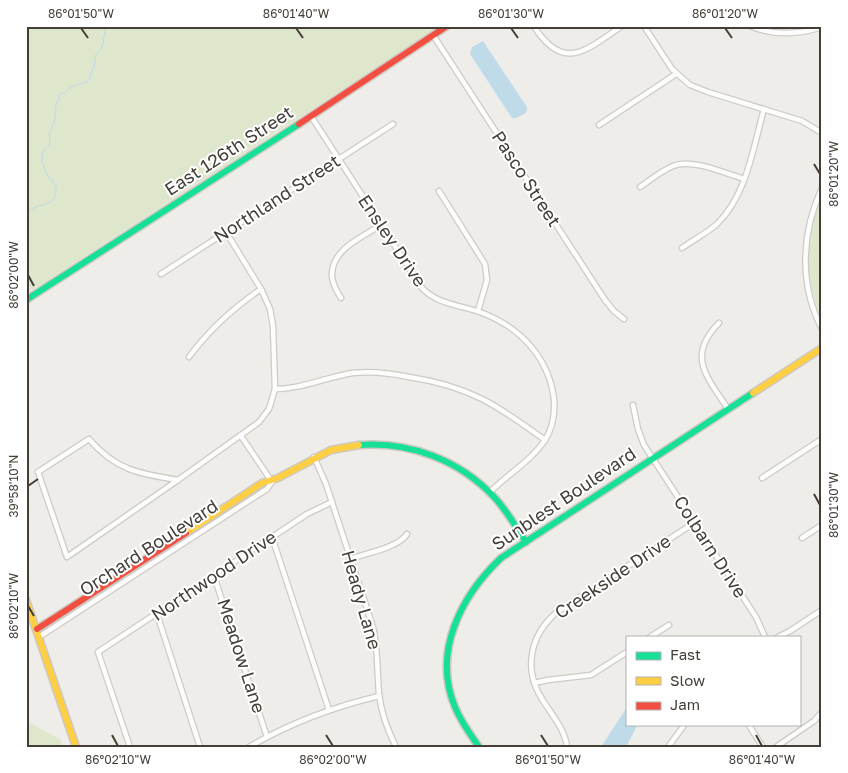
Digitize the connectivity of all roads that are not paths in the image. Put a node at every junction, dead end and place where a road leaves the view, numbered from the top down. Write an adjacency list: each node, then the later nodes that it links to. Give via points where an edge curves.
1 (447, 26): 7 (street, East 126th Street)
2 (622, 26): 6 (street, via 586,50 570,54 550,48)
3 (644, 26): 8 (street)
4 (750, 26): 5 (street, via 787,34)
5 (822, 27)
6 (535, 28)
7 (433, 35): 10 (street, East 126th Street); 27 (street, Pasco Street, via 605,300)
8 (676, 74): 9 (street, via 697,88); 12 (street)
9 (764, 109): 13 (street, via 802,121); 15 (street)
10 (311, 116): 14 (street, Ensley Drive); 25 (street, East 126th Street)
11 (392, 124): 14 (street, Northland Street)
12 (599, 125)
13 (822, 133)
14 (338, 159): 19 (street, Ensley Drive); 20 (street, Northland Street)
15 (744, 179): 16 (street, via 693,164 682,164); 21 (street, via 724,216)
16 (640, 186)
17 (822, 188): 29 (street, via 812,212 805,259 809,294)
18 (439, 191): 26 (street, via 485,264 487,280)
19 (380, 225): 24 (street, via 346,247 337,257 332,276); 26 (street, Ensley Drive, via 425,291 441,300)
20 (226, 232): 22 (street, Northland Street); 23 (street)
21 (682, 248)
22 (161, 274)
23 (261, 289): 31 (street, via 220,322); 32 (street, via 273,321)
24 (341, 298)
25 (26, 300)
26 (478, 311): 37 (street, Ensley Drive, via 520,334 546,369 554,412)
27 (624, 319)
28 (719, 323): 34 (street, via 706,339 701,359 705,374)
29 (822, 329)
30 (822, 348): 34 (street, Sunblest Boulevard)
31 (189, 357)
32 (275, 389): 35 (street, via 266,413); 37 (street, via 364,372 426,379 481,397)
33 (634, 405): 39 (street, Colbarn Drive, via 639,433)
34 (728, 409): 39 (street, Sunblest Boulevard)
35 (241, 436): 41 (street); 42 (street)
36 (822, 439): 40 (street)
37 (545, 440): 43 (street, Ensley Drive, via 534,454)
38 (314, 457): 42 (street, Orchard Boulevard); 43 (street, Orchard Boulevard, via 338,448 359,445 410,448 451,464); 44 (street, Heady Lane)
39 (652, 459): 45 (street, Colbarn Drive); 50 (street, Sunblest Boulevard)
40 (762, 478)
41 (178, 480): 41 (street, via 125,468 108,458 89,439 38,472 67,557)
42 (272, 482): 57 (street, Orchard Boulevard, via 262,483); 61 (street, Orchard Boulevard, via 267,489)
43 (490, 492): 50 (street, Orchard Boulevard)
44 (332, 502): 48 (street, Northwood Drive); 51 (street, Heady Lane)
45 (694, 523): 59 (street, Colbarn Drive, via 759,622); 63 (street, Creekside Drive, via 550,618 540,630 532,651)
46 (822, 525): 49 (street)
47 (407, 534): 51 (street, via 397,543)
48 (272, 537): 52 (street, Northwood Drive); 65 (street)
49 (802, 538)
50 (526, 542): 75 (street, Sunblest Boulevard, via 500,558 481,577 461,606 451,635 447,666 450,696)
51 (350, 559): 64 (street, Heady Lane, via 376,639)
52 (214, 576): 55 (street, Northwood Drive); 69 (street, Meadow Lane)
53 (26, 600): 57 (street)
54 (822, 610): 60 (street)
55 (157, 614): 71 (street, Northwood Drive, via 98,652); 72 (street)
56 (669, 625): 58 (street)
57 (37, 629): 61 (street)
58 (652, 636)
59 (765, 636)
60 (780, 636)
61 (39, 637): 70 (street)
62 (626, 653): 63 (street, via 591,675)
63 (534, 683): 76 (street, Creekside Drive, via 563,732)
64 (379, 696): 65 (street); 74 (street, Heady Lane)
65 (329, 710): 69 (street)
66 (822, 712): 79 (street)
67 (684, 726): 77 (street)
68 (749, 726): 78 (street)
69 (267, 736): 73 (street)
70 (76, 747)
71 (130, 747)
72 (200, 747)
73 (249, 747)
74 (396, 747)
75 (479, 747)
76 (567, 747)
77 (668, 747)
78 (763, 747)
79 (776, 747)

